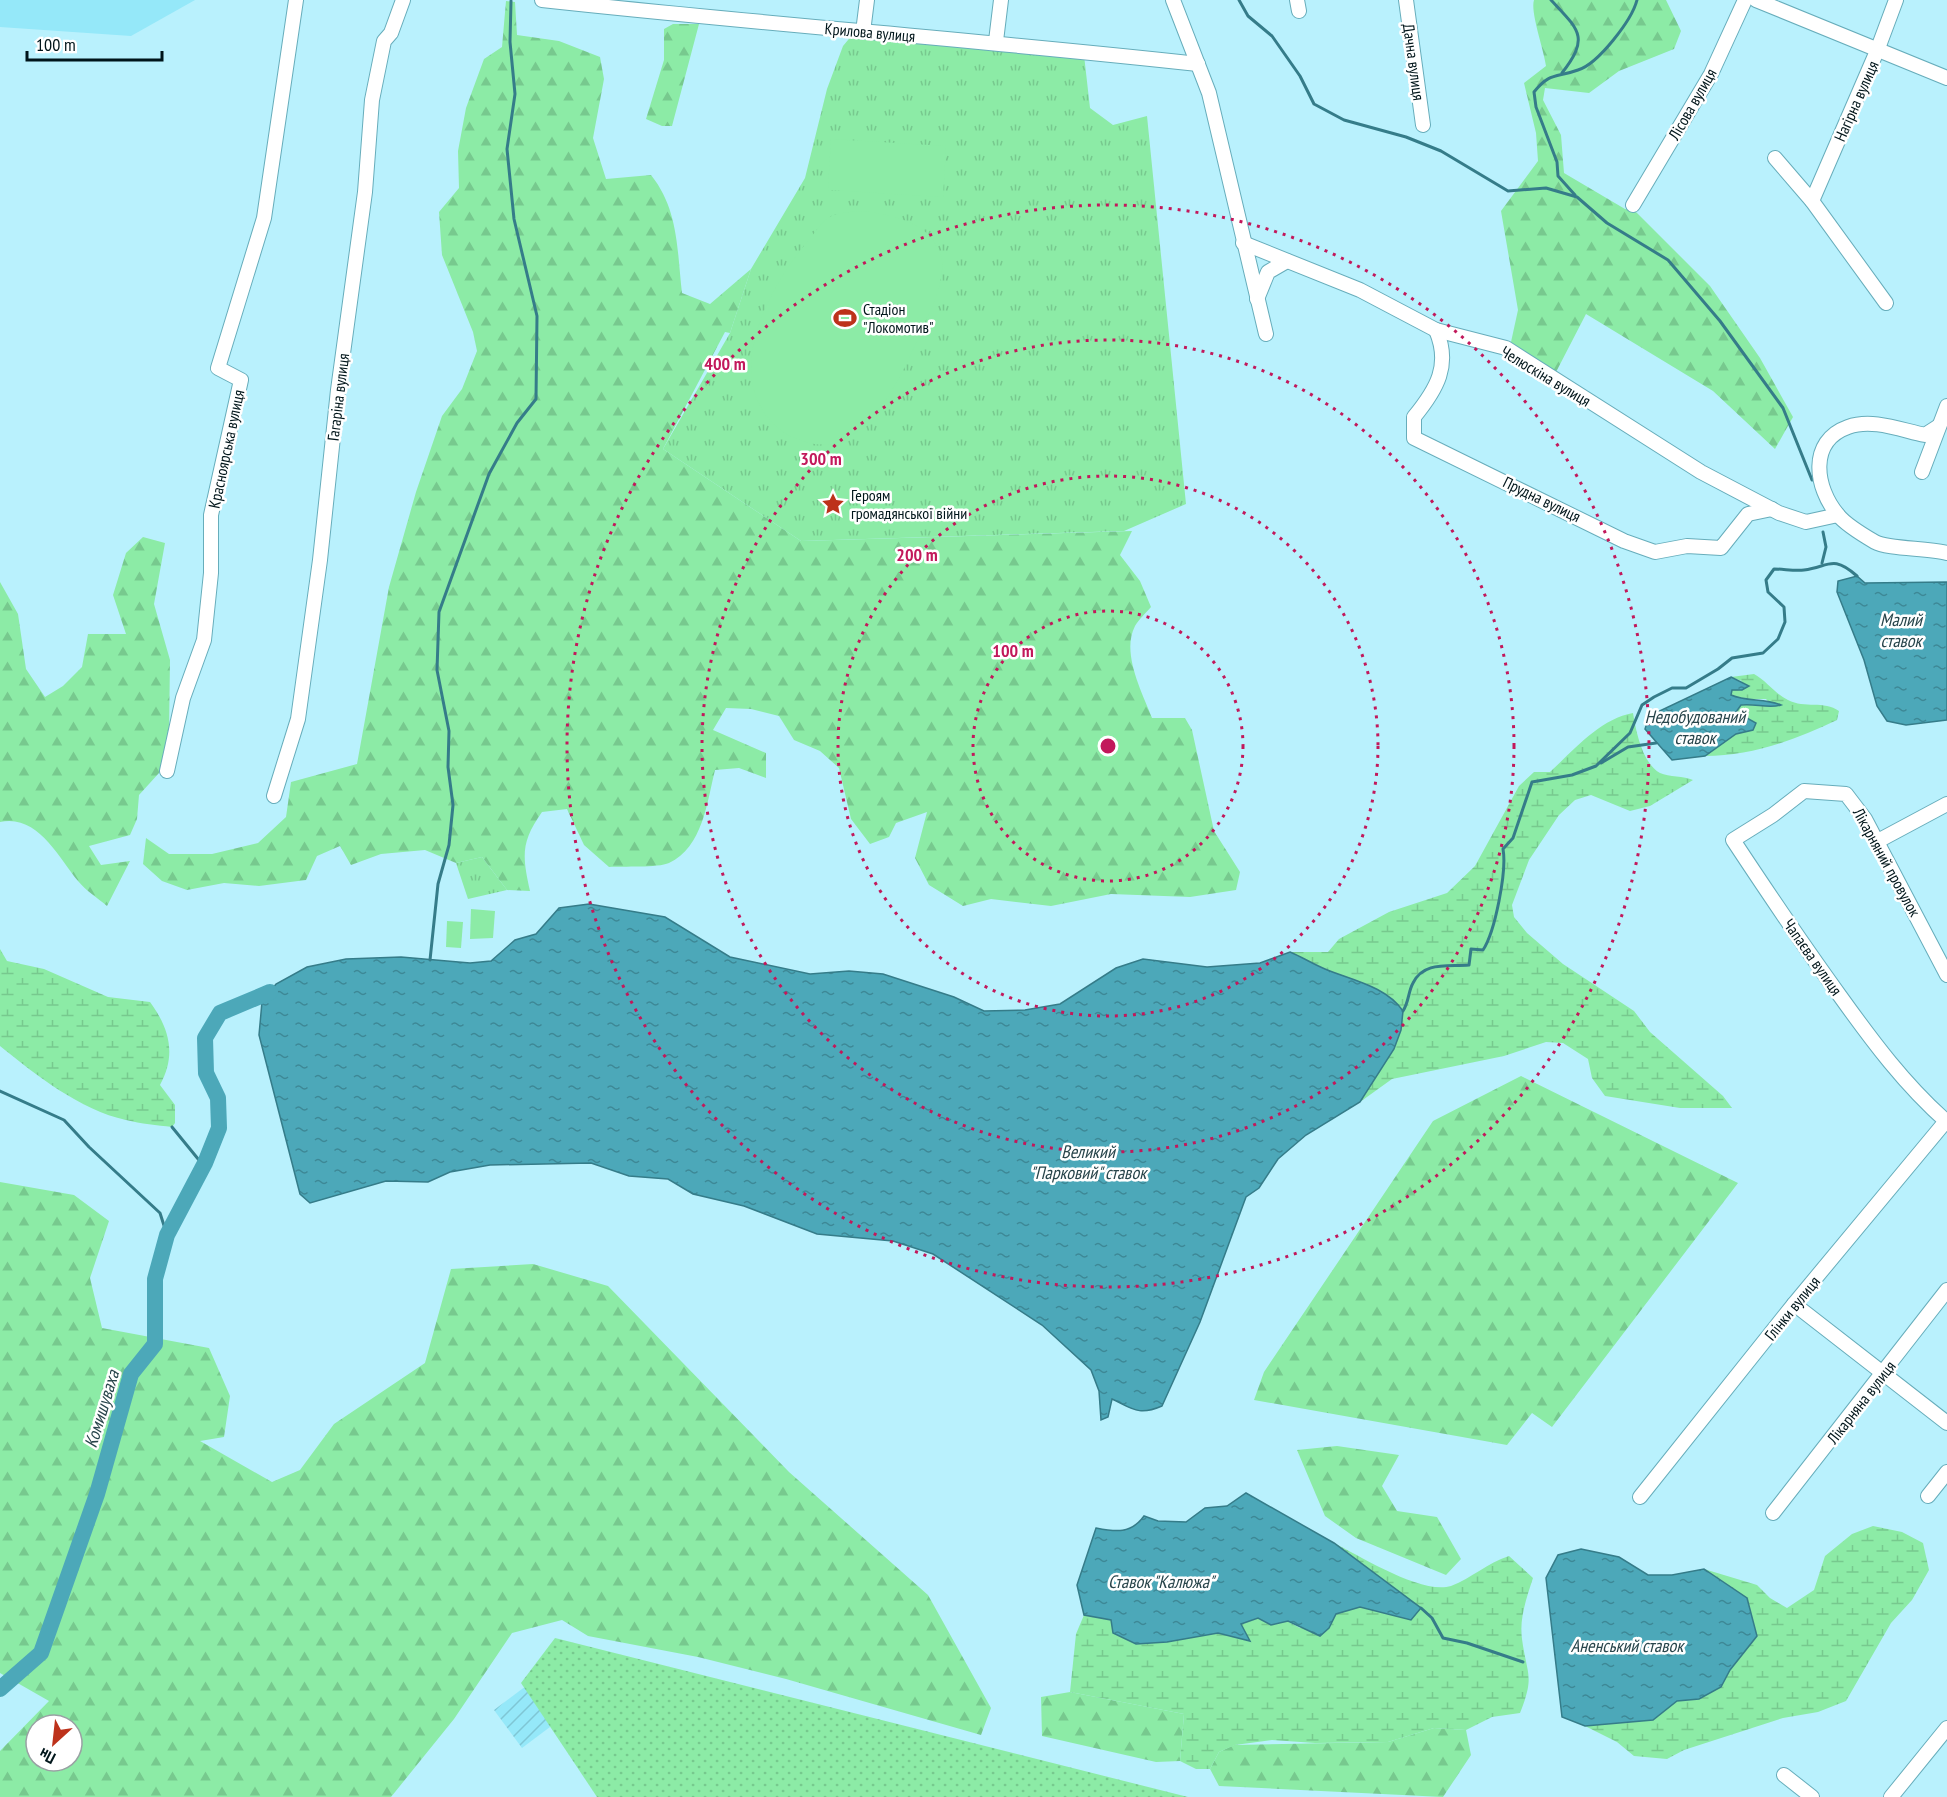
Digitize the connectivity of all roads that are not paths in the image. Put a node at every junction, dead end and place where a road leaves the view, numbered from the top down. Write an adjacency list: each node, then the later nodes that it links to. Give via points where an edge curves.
1 (296, 0): 34 (street, Красноярська вулиця, via 264,218 218,368 241,380 211,515 211,573 204,640 183,698)
2 (403, 0): 35 (street, Гагаріна вулиця, via 391,33 384,40 372,100 365,192 338,390 321,560 298,719)
3 (542, 0): 11 (street, Крилова вулиця)
4 (867, 0): 11 (street)
5 (1001, 0): 12 (street)
6 (1173, 0): 14 (street)
7 (1406, 0): 16 (street, Дачна вулиця)
8 (1745, 0): 19 (street, Лісова вулиця, via 1711,74)
9 (1756, 0): 13 (street, via 1868,43)
10 (1896, 0): 13 (street, Нагірна вулиця)
11 (863, 32): 12 (street, Крилова вулиця)
12 (996, 41): 14 (street, Крилова вулиця)
13 (1877, 51): 15 (street); 18 (street, Нагірна вулиця)
14 (1198, 64): 20 (street, via 1209,93)
15 (1947, 78)
16 (1423, 125)
17 (1775, 158): 18 (street)
18 (1812, 201): 23 (street)
19 (1633, 205)
20 (1243, 243): 21 (street, Челюскіна вулиця); 22 (street)
21 (1287, 261): 22 (street, via 1268,272); 24 (street, Челюскіна вулиця, via 1360,290)
22 (1257, 299): 25 (street)
23 (1886, 303)
24 (1436, 330): 29 (street, Челюскіна вулиця, via 1506,348 1701,472); 31 (street, Прудна вулиця, via 1444,347 1442,368 1427,401 1414,417 1414,438 1624,541 1655,552 1688,546 1721,548)
25 (1266, 334)
26 (1947, 406): 27 (street)
27 (1939, 426): 28 (street); 32 (street, via 1925,435 1873,423 1847,427 1828,441 1818,458 1821,487)
28 (1922, 472)
29 (1745, 495): 30 (street, Челюскіна вулиця); 31 (street)
30 (1772, 509): 31 (street); 32 (street, Челюскіна вулиця, via 1806,522)
31 (1748, 514)
32 (1838, 515): 33 (street, via 1877,544)
33 (1941, 551)
34 (167, 771)
35 (274, 796)
36 (1793, 799): 38 (street, Лікарняний провулок, via 1804,790 1846,794); 41 (street, Чапаєва вулиця, via 1733,840 1884,1056 1916,1095)
37 (1947, 804): 38 (street)
38 (1876, 842): 39 (street, Лікарняний провулок)
39 (1941, 947): 40 (street, Лікарняний провулок)
40 (1947, 975)
41 (1946, 1122): 43 (street, Глінки вулиця)
42 (1947, 1290): 44 (street, Лікарняна вулиця)
43 (1794, 1304): 44 (street); 48 (street, Глінки вулиця)
44 (1882, 1375): 45 (street); 49 (street, Лікарняна вулиця)
45 (1947, 1423)
46 (1947, 1472): 47 (street)
47 (1928, 1496)
48 (1640, 1497)
49 (1773, 1513)
50 (1947, 1728): 53 (street)
51 (1784, 1776): 52 (street)
52 (1812, 1797)
53 (1891, 1797)

